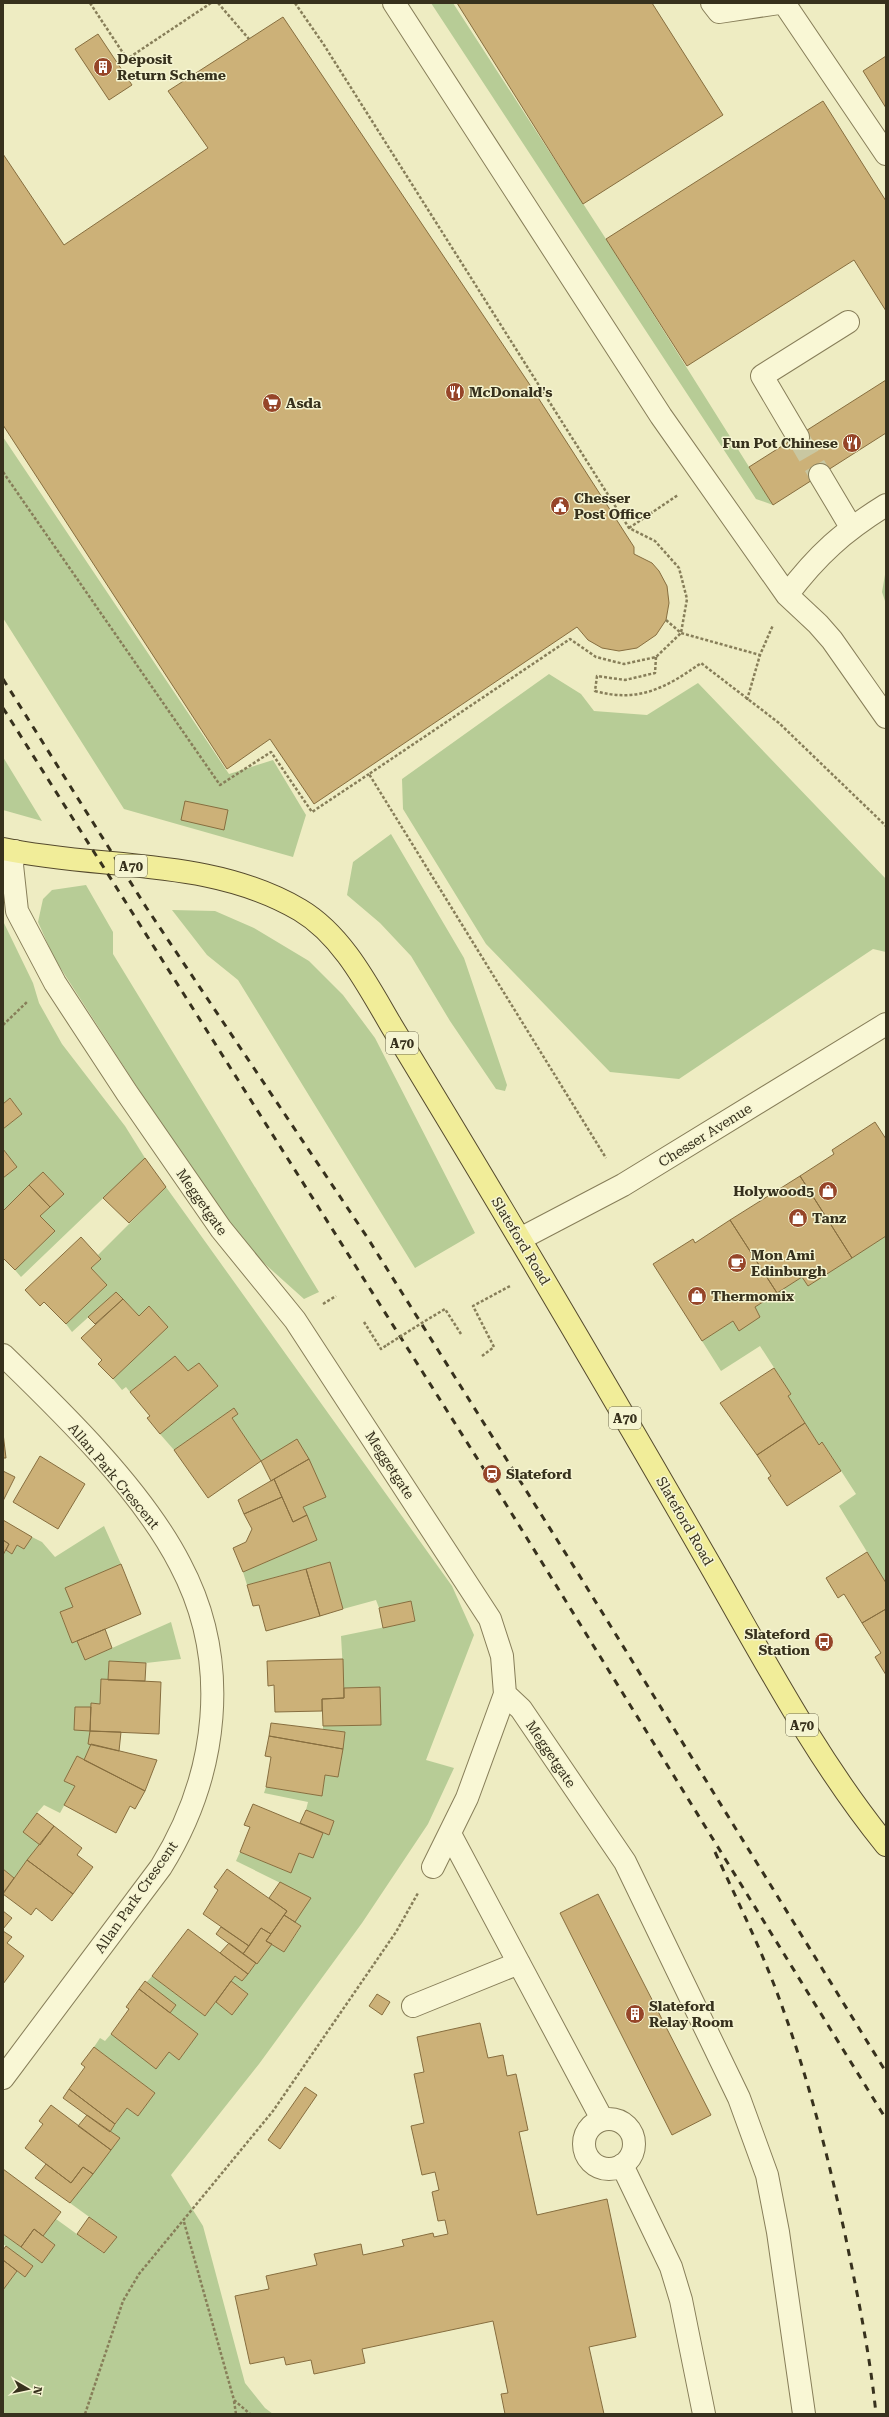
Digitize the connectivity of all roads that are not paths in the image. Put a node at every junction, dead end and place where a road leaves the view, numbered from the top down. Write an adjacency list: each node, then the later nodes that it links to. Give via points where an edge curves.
1 (394, 3): 11 (street, via 661,416)
2 (712, 3): 3 (street, via 719,12)
3 (779, 3)
4 (784, 3): 5 (street)
5 (886, 154)
6 (848, 322): 7 (street, via 762,376)
7 (798, 436)
8 (820, 475): 10 (street)
9 (886, 505): 10 (street)
10 (851, 527): 11 (street, via 808,566)
11 (787, 595): 12 (street, via 832,640)
12 (886, 717)
13 (9, 850): 15 (main road, Slateford Road / A70, via 72,861 194,873 247,885 301,911 320,925 340,945 371,991); 17 (street, Meggetgate, via 17,911 55,983 127,1094 220,1229 295,1320 490,1619 502,1656)
14 (886, 1024): 15 (street, Chesser Avenue, via 623,1185)
15 (520, 1239): 19 (main road, Slateford Road / A70, via 779,1688 824,1760)
16 (3, 1354): 23 (street, Allan Park Crescent, via 98,1453 158,1528 180,1564 194,1598 208,1645 213,1709 211,1734 201,1783 177,1841 162,1867)
17 (505, 1694): 18 (street, via 467,1798); 27 (street, Meggetgate, via 521,1709 625,1862 739,2098 767,2175 778,2232)
18 (450, 1834): 20 (street); 21 (street)
19 (886, 1845)
20 (433, 1867)
21 (518, 1962): 22 (street); 24 (street)
22 (413, 2006)
23 (3, 2078)
24 (602, 2119): 25 (street, via 620,2121 633,2137 631,2156); 25 (street, via 590,2128 585,2137 584,2148 590,2160 600,2167 612,2169)
25 (622, 2166): 26 (street, via 675,2280 685,2314)
26 (704, 2414)
27 (804, 2414)

